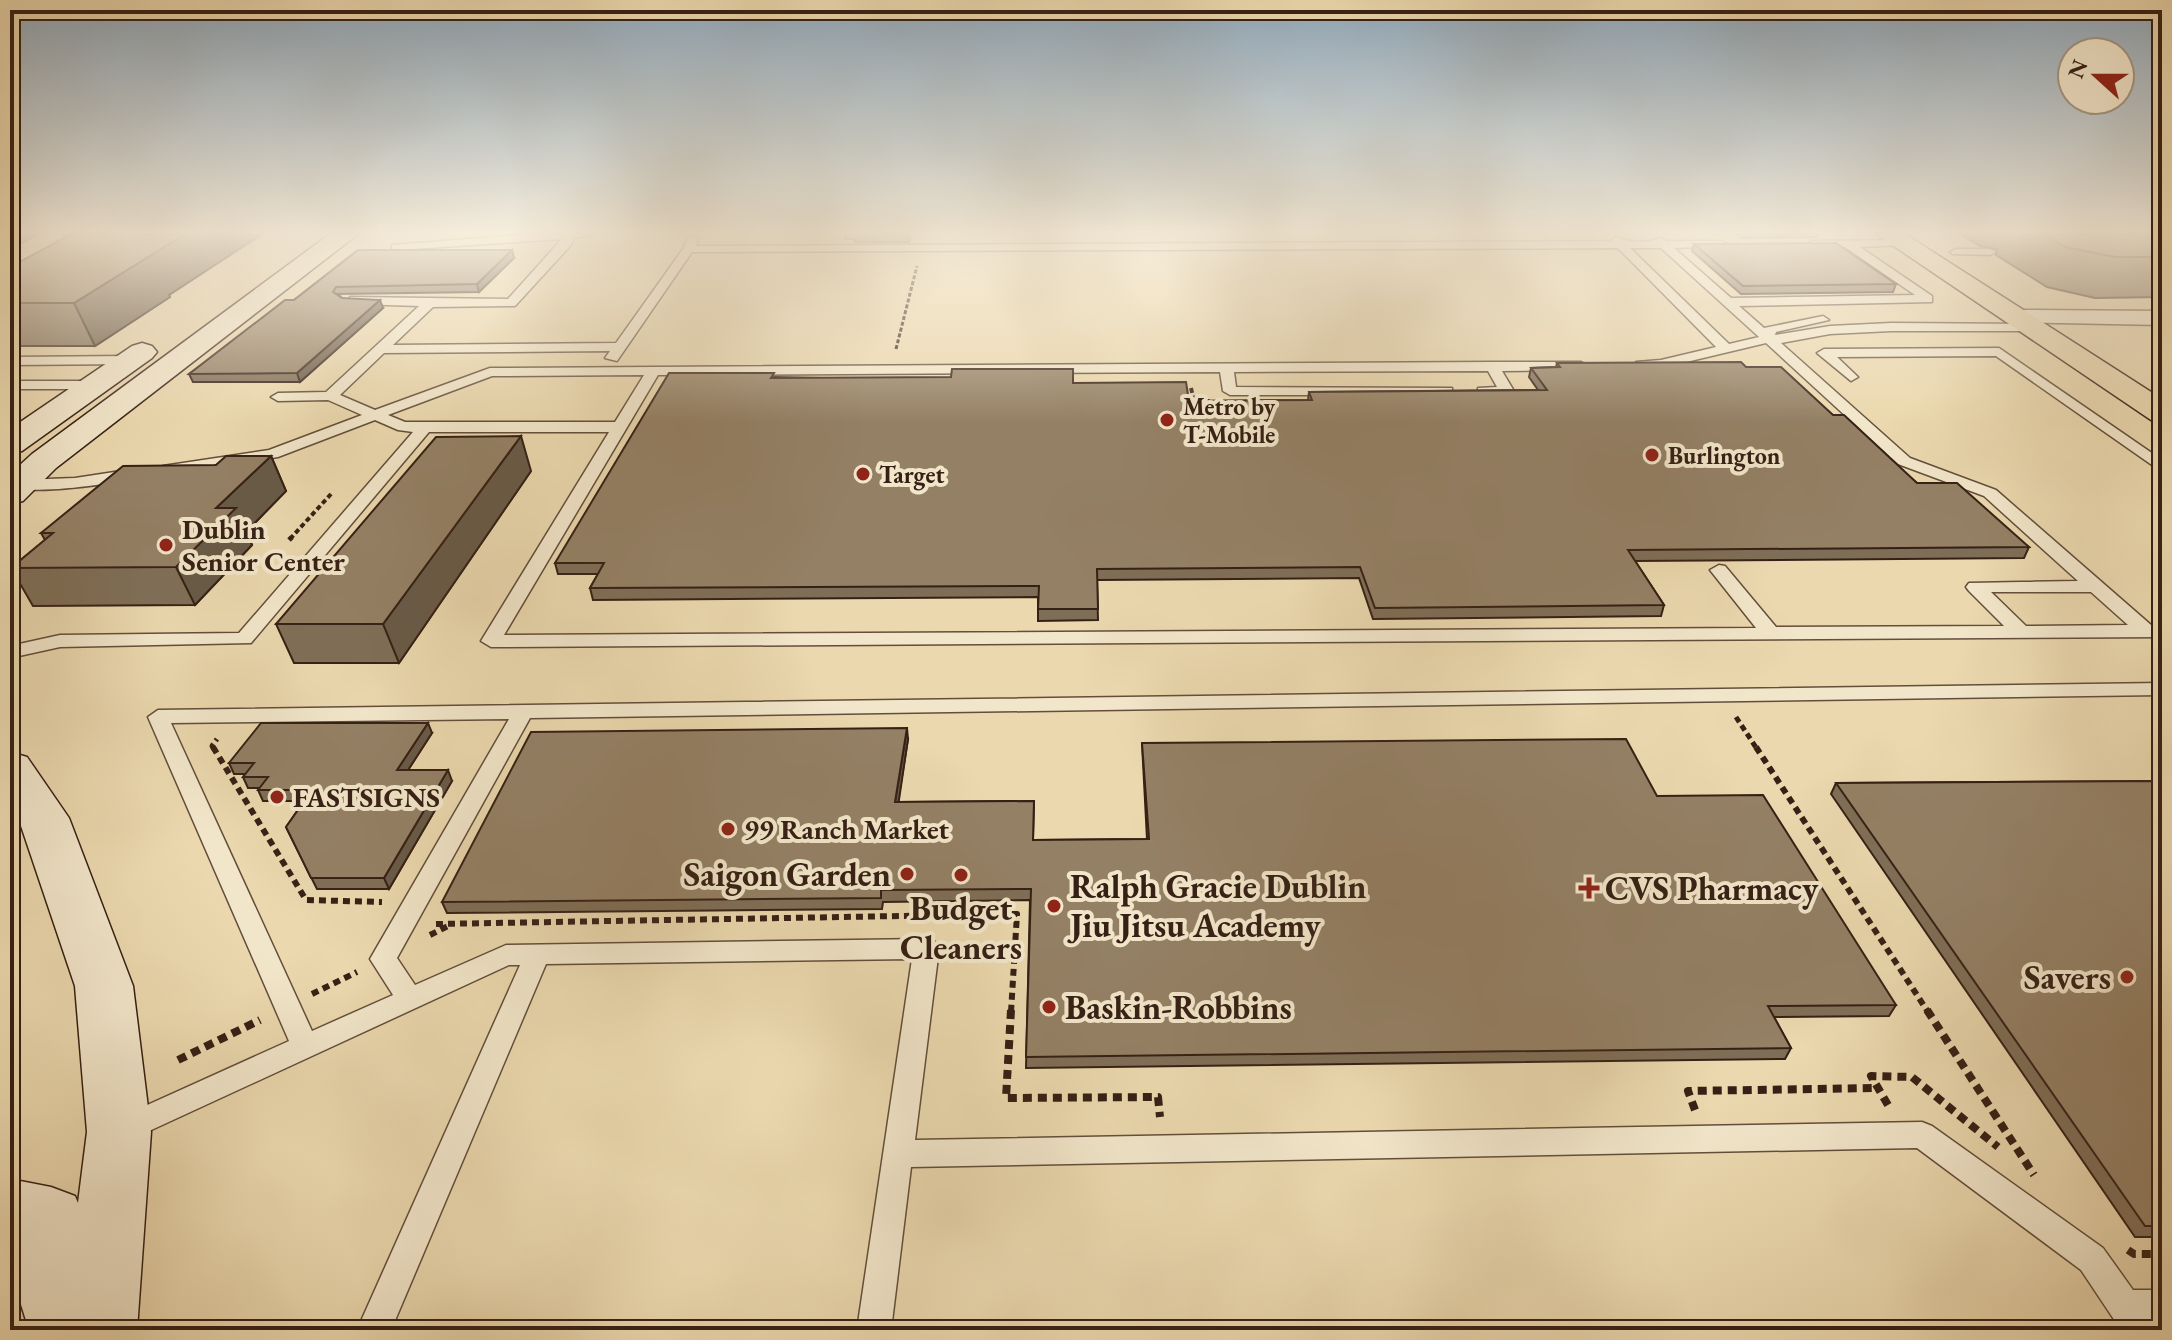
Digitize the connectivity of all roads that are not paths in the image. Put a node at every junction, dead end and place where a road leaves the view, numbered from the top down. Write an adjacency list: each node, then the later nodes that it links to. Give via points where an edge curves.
1 (220, 297): 13 (street)
2 (263, 297): 42 (street)
3 (517, 297): 12 (lane, via 511,303)
4 (656, 297): 19 (lane)
5 (1673, 297): 22 (lane)
6 (1723, 297): 11 (lane)
7 (1924, 297): 11 (lane, via 1928,299)
8 (1984, 297): 15 (main road)
9 (2027, 297): 16 (main road)
10 (345, 299): 12 (lane)
11 (1729, 302): 18 (lane)
12 (430, 303): 20 (lane)
13 (208, 305)
14 (2162, 318): 16 (street)
15 (2023, 322): 16 (street); 18 (lane, via 1830,330); 36 (main road)
16 (2068, 322): 17 (street); 31 (main road)
17 (2162, 327)
18 (1767, 339): 22 (lane); 30 (lane)
19 (620, 347): 20 (lane); 29 (lane)
20 (381, 349): 34 (lane)
21 (144, 350): 23 (lane); 33 (street)
22 (1727, 350): 24 (lane)
23 (10, 361)
24 (1631, 365)
25 (1492, 366): 26 (lane); 27 (lane); 27 (lane, via 1507,391 1230,391)
26 (1601, 366)
27 (1226, 368): 28 (lane)
28 (654, 370): 29 (lane); 38 (lane)
29 (603, 371): 37 (lane, via 490,372)
30 (1810, 377): 41 (lane, via 1851,377 1824,353 1999,352); 44 (lane, via 1904,461 1990,493)
31 (2162, 381)
32 (10, 385): 33 (lane)
33 (95, 385): 40 (street)
34 (330, 396): 35 (lane); 37 (lane)
35 (278, 397)
36 (2162, 413)
37 (374, 415): 39 (lane, via 403,427); 42 (lane, via 272,454)
38 (620, 427): 39 (lane); 47 (lane, via 491,641)
39 (424, 428): 48 (lane, via 244,639 60,641)
40 (10, 444)
41 (2162, 467)
42 (13, 488)
43 (1719, 570): 47 (lane)
44 (2095, 586): 45 (lane); 46 (lane, via 1975,587)
45 (2154, 631): 46 (lane)
46 (2021, 632): 47 (lane)
47 (1770, 633)
48 (10, 652)
49 (2162, 689): 50 (lane)
50 (523, 712): 53 (lane, via 383,959); 54 (lane, via 158,717)
51 (10, 768): 55 (street, via 44,818 104,986)
52 (537, 955): 53 (lane, via 506,955); 56 (lane, via 926,949); 62 (lane)
53 (410, 999): 54 (lane)
54 (305, 1047): 55 (lane)
55 (119, 1132): 61 (street)
56 (898, 1154): 59 (lane, via 1922,1135 2092,1259); 63 (lane)
57 (10, 1211): 60 (street, via 51,1219 49,1279)
58 (2162, 1306): 59 (lane)
59 (2133, 1318)
60 (66, 1330)
61 (100, 1330)
62 (374, 1330)
63 (874, 1330)

